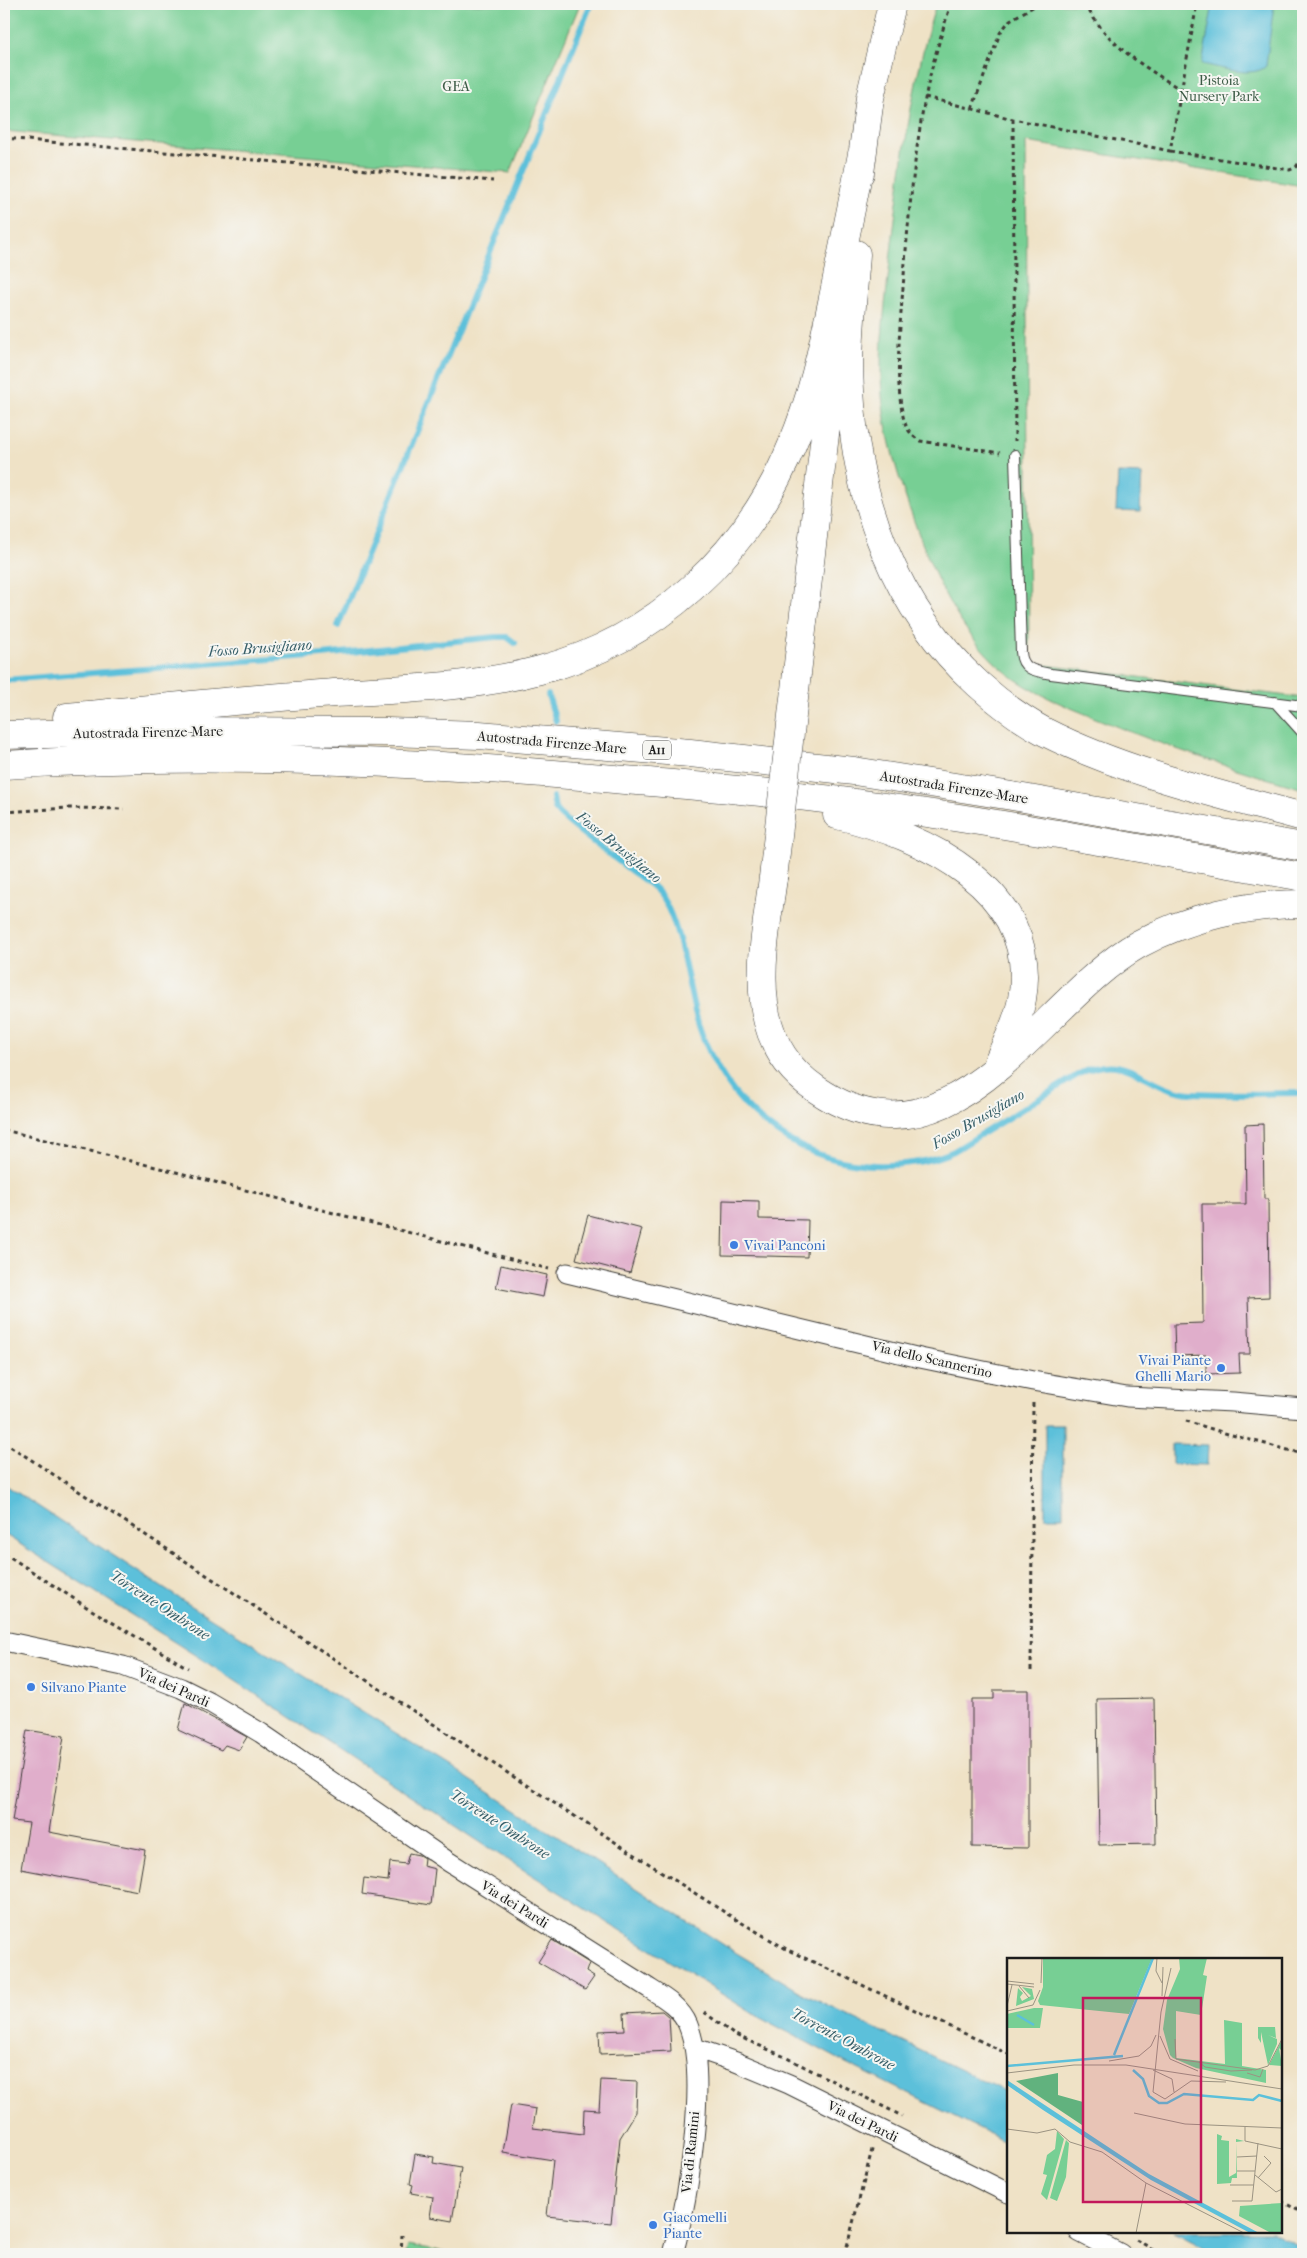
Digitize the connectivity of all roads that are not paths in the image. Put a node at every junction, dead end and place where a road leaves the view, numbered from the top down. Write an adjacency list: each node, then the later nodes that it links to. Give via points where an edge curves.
1 (872, 4): 3 (highway)
2 (892, 4): 3 (highway)
3 (870, 98): 4 (highway)
4 (862, 154): 8 (highway, via 819,364 803,418 779,475 746,528 722,558 691,589 645,626 592,653 506,678); 13 (highway, via 849,387 855,450 864,495 878,538 894,573 935,640 991,696 1043,731 1128,766); 17 (highway, bridge, via 827,410 761,972 763,1002 776,1044 786,1059 827,1097 866,1112 905,1114 941,1106 958,1098)
5 (1015, 455): 6 (lane, via 1023,664 1051,674)
6 (1276, 702): 7 (lane); 9 (lane)
7 (1303, 706)
8 (4, 724)
9 (1303, 733)
10 (4, 735): 14 (highway, Autostrada Firenze-Mare / A11, via 306,731 479,735 690,753 854,771)
11 (4, 765): 12 (highway, Autostrada Firenze-Mare, via 209,758 366,762 515,770)
12 (711, 787): 15 (highway, Autostrada Firenze-Mare, via 853,802 999,824); 17 (highway, via 854,819 906,836 960,866 986,890 1014,931 1023,967 1018,1014)
13 (1303, 817)
14 (1303, 847)
15 (1303, 877)
16 (1303, 904): 17 (highway, via 1222,914 1171,929 1140,944 1098,972)
17 (994, 1071)
18 (567, 1273): 19 (street, Via dello Scannerino, via 920,1358 1033,1381 1127,1397)
19 (1303, 1408)
20 (4, 1641): 21 (street, Via dei Pardi, via 136,1670 209,1702 261,1733 449,1862 674,2005 688,2025)
21 (695, 2048): 22 (street, Via dei Pardi, via 789,2084); 24 (street, Via di Ramini, via 692,2153 685,2204)
22 (1007, 2193)
23 (1081, 2233): 25 (street)
24 (673, 2254)
25 (1121, 2254)

